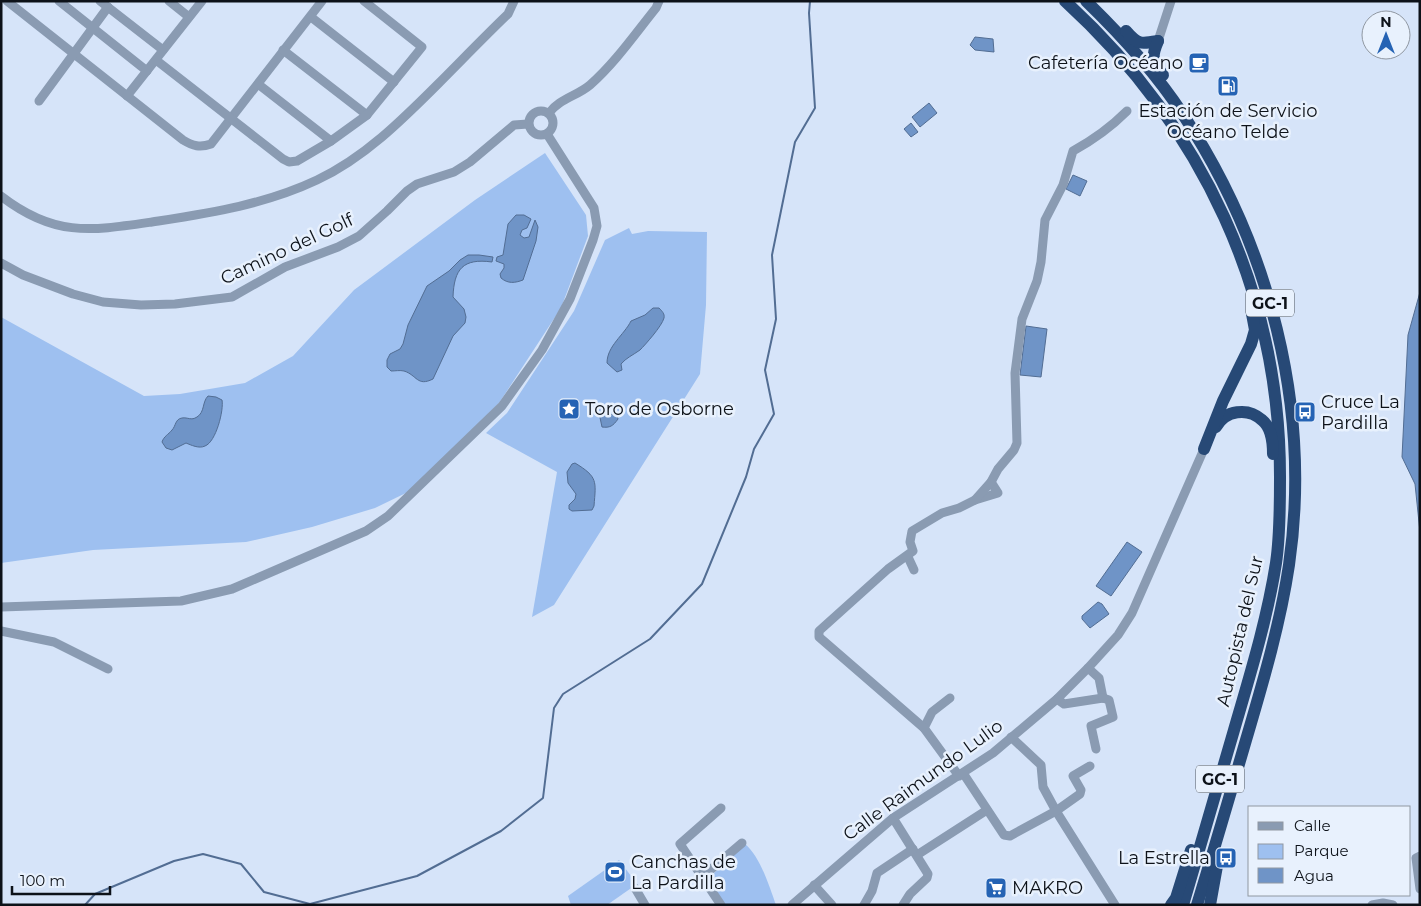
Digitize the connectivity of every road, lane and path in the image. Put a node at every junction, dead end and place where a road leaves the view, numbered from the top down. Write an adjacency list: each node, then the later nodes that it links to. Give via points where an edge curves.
1 (7, 1): 21 (street)
2 (59, 1): 17 (street)
3 (100, 1): 14 (street)
4 (169, 1): 15 (street)
5 (202, 1): 15 (street)
6 (322, 1): 16 (street)
7 (364, 1): 24 (street, via 422,47)
8 (514, 1): 36 (street, via 508,14 379,139 318,180 282,194 224,211 100,229 77,229 34,218)
9 (659, 1): 30 (street, via 610,65 588,86 555,105)
10 (1065, 1): 37 (highway, Autopista del Sur / GC-1, via 1117,52 1147,88 1194,158)
11 (1086, 1): 28 (highway, Autopista del Sur / GC-1, via 1127,43)
12 (1096, 1): 18 (highway, via 1138,43)
13 (1171, 1): 18 (street)
14 (108, 7): 17 (street); 19 (street)
15 (189, 17): 19 (street)
16 (311, 17): 20 (street); 24 (street)
17 (93, 28): 21 (street); 23 (street)
18 (1158, 41): 28 (highway, via 1154,62 1172,87)
19 (163, 50): 22 (street)
20 (284, 50): 25 (street); 31 (street)
21 (73, 54): 26 (street); 27 (street)
22 (156, 60): 23 (street); 32 (street)
23 (147, 71): 26 (street)
24 (394, 82): 31 (street)
25 (258, 84): 32 (street); 35 (street)
26 (127, 96): 32 (street, via 191,145 202,148 211,144)
27 (39, 101)
28 (1175, 104): 46 (highway, Autopista del Sur / GC-1, via 1208,154 1243,226 1257,260 1281,345 1293,438 1294,494 1289,562)
29 (1127, 110): 41 (street, via 1089,142 1072,151 1063,185 1045,220 1042,262 1022,319 1015,373 1017,443 991,482 998,493 942,513 912,531 910,542 914,551)
30 (549, 113): 33 (street, via 541,110 533,113); 34 (street, via 553,121)
31 (367, 115): 35 (street)
32 (231, 119): 35 (street, via 289,162 297,161)
33 (528, 124): 34 (street, via 537,135); 38 (street, Camino del Golf, via 514,125 454,172 417,184 359,236 286,267 232,297 175,304 103,302 24,276)
34 (547, 134): 43 (street, via 594,208 597,226 570,300 542,350 502,406 388,516 366,531 312,556 232,589 206,596 181,601)
35 (330, 141)
36 (1, 196)
37 (1231, 230): 39 (highway, via 1233,254 1255,330); 40 (highway, Autopista del Sur / GC-1, via 1268,348 1280,438)
38 (1, 263)
39 (1204, 448): 40 (highway, via 1226,415 1239,412 1263,420 1273,445 1274,475); 47 (street, Calle Raimundo Lulio, via 1132,613 1118,635)
40 (1280, 494): 45 (highway, Autopista del Sur / GC-1, via 1276,561)
41 (908, 557): 42 (street); 52 (street, via 888,569 819,631 819,637)
42 (914, 570)
43 (1, 607)
44 (1, 631): 48 (street, via 54,642)
45 (1257, 653): 76 (highway, via 1229,726 1176,898); 77 (highway, Autopista del Sur / GC-1)
46 (1271, 655): 68 (highway, via 1254,735 1214,879); 78 (highway, Autopista del Sur / GC-1)
47 (1088, 668): 50 (street, via 1099,678); 51 (street, Calle Raimundo Lulio)
48 (108, 669)
49 (950, 698): 52 (street, via 932,712)
50 (1103, 698): 51 (street, via 1064,704); 54 (street, via 1109,700 1113,717 1091,726)
51 (1057, 699): 53 (street, Calle Raimundo Lulio)
52 (924, 728): 56 (street)
53 (1010, 737): 56 (street, Calle Raimundo Lulio); 59 (street, via 1041,765 1044,787)
54 (1096, 749)
55 (1090, 766): 59 (street, via 1073,776 1080,794)
56 (961, 775): 58 (street); 60 (street, Calle Raimundo Lulio)
57 (722, 808): 64 (street, via 680,844)
58 (987, 810): 59 (street, via 1006,837); 62 (street)
59 (1056, 811): 75 (street)
60 (893, 818): 62 (street); 65 (street, Calle Raimundo Lulio)
61 (742, 843): 64 (street)
62 (915, 852): 73 (street, via 877,873); 74 (street, via 928,874)
63 (1420, 856): 67 (street, via 1416,858)
64 (702, 877): 70 (street)
65 (814, 885): 71 (street, Calle Raimundo Lulio); 72 (street)
66 (636, 888): 69 (street)
67 (1420, 889)
68 (1211, 904)
69 (645, 905)
70 (721, 905)
71 (792, 905)
72 (832, 905)
73 (864, 905)
74 (903, 905)
75 (1115, 905)
76 (1171, 905)
77 (1183, 905)
78 (1197, 905)
79 (1372, 905): 80 (street)
80 (1392, 905)

